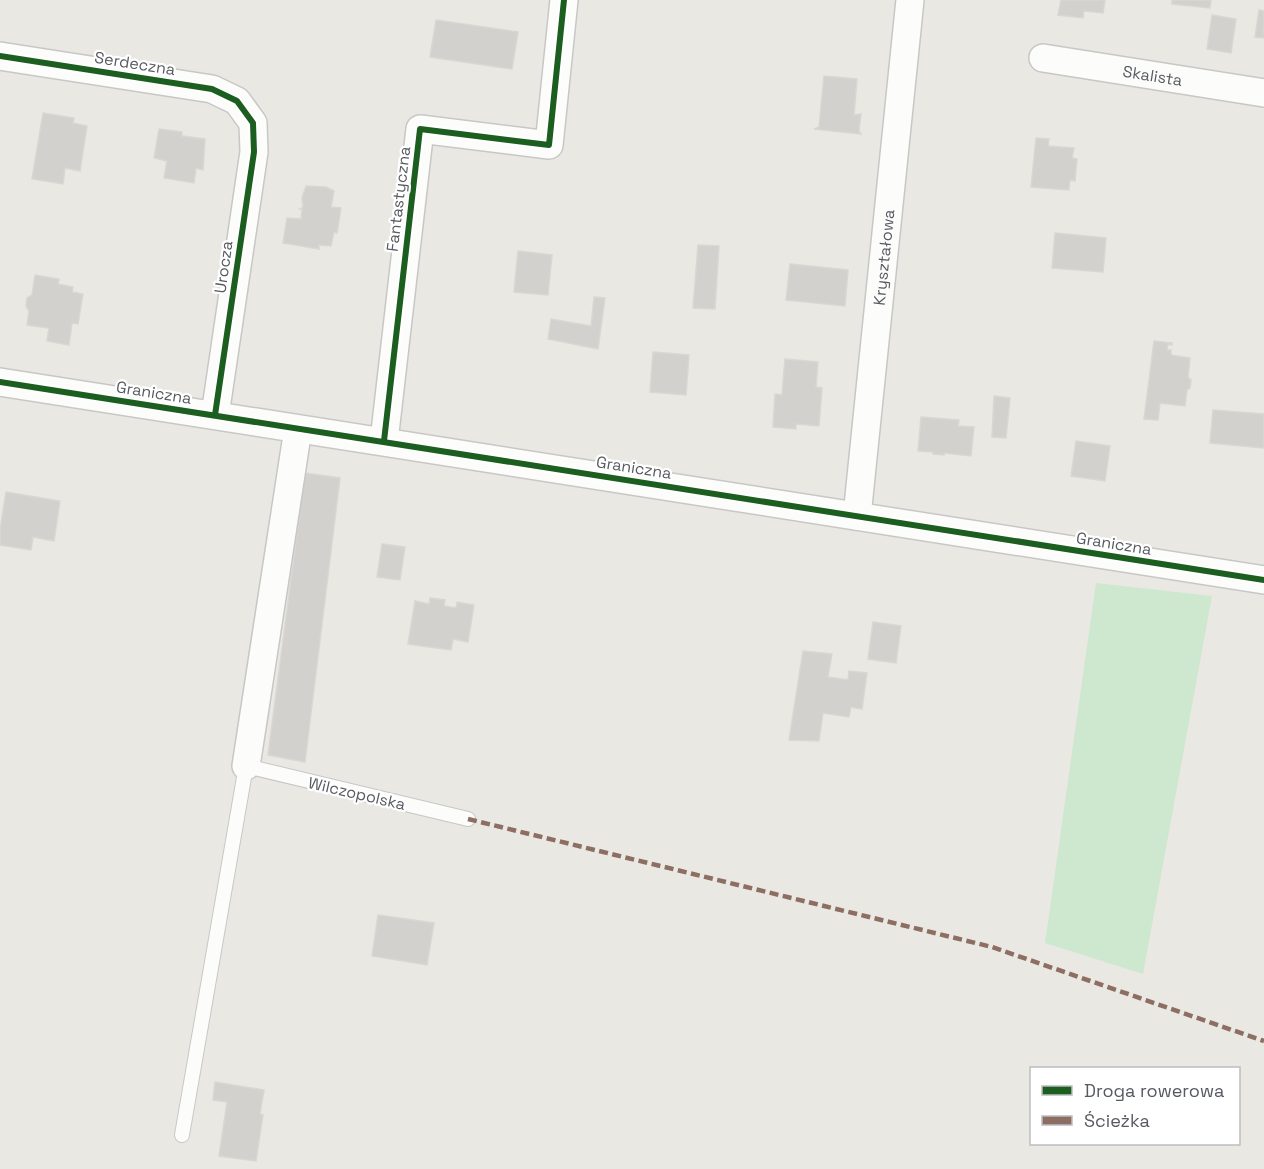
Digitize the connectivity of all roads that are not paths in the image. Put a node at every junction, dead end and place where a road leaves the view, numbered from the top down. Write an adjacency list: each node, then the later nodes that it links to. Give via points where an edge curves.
1 (564, 0): 10 (street, Fantastyczna, via 549,145 420,129)
2 (910, 0): 11 (street, Kryształowa)
3 (0, 56): 6 (street, Serdeczna, via 212,89 237,101)
4 (1042, 58): 5 (street, Skalista)
5 (1264, 93)
6 (253, 123): 8 (street, Urocza, via 254,152)
7 (0, 382): 8 (street, Graniczna)
8 (215, 415): 9 (street, Graniczna)
9 (298, 429): 10 (street, Graniczna); 13 (street)
10 (384, 441): 11 (street, Graniczna)
11 (857, 516): 12 (street, Graniczna)
12 (1264, 580)
13 (246, 766): 14 (lane, Wilczopolska); 15 (lane)
14 (468, 819)
15 (182, 1135)

